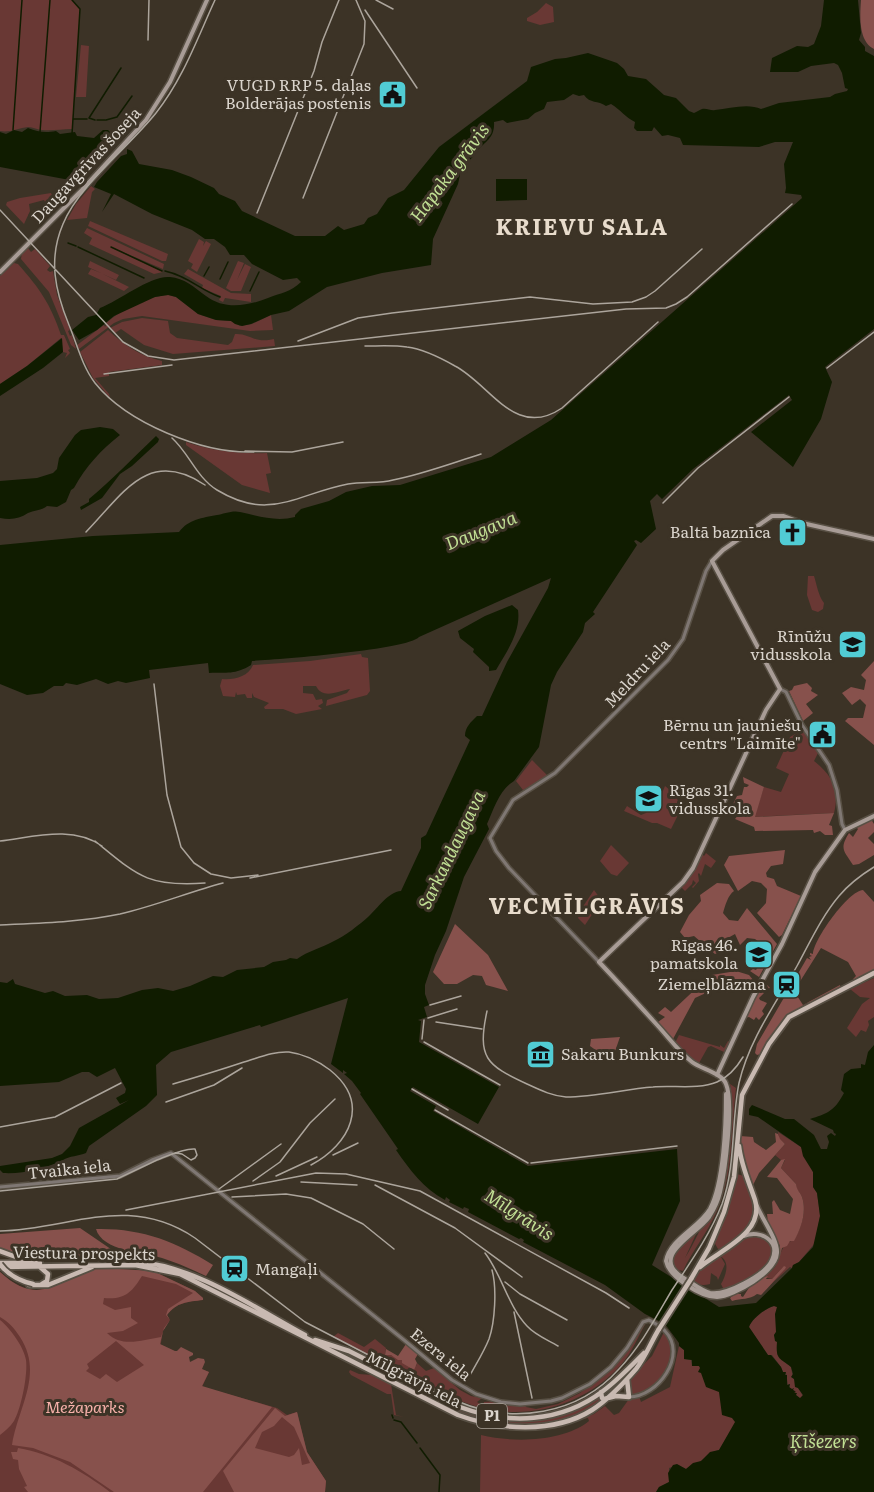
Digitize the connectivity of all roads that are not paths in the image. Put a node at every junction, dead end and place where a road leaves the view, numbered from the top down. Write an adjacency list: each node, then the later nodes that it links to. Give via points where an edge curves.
1 (207, 0): 2 (main road, Daugavgrīvas šoseja, via 170,82 146,120)
2 (0, 272)
3 (874, 539): 4 (main road, Meldru iela, via 772,516)
4 (712, 561): 5 (main road); 6 (street, Meldru iela)
5 (716, 569): 6 (street); 7 (main road)
6 (706, 570): 10 (street, Meldru iela, via 683,639 674,653 555,773 516,797 490,840 509,868)
7 (780, 689): 9 (street, via 786,692 829,765); 10 (main road, via 693,868)
8 (874, 816): 9 (main road)
9 (845, 830): 12 (main road, via 814,872)
10 (599, 962): 12 (main road, via 691,1060)
11 (874, 974): 13 (main road, P1, via 803,1009 779,1028 744,1088)
12 (717, 1076): 14 (main road, via 727,1087)
13 (738, 1135): 16 (main road, P1); 17 (main road, P1)
14 (724, 1144): 19 (main road, via 713,1202 701,1221 669,1253 666,1261 670,1272 715,1297 733,1292 766,1272 774,1263 777,1250); 21 (main road, via 723,1179 715,1206 704,1223 673,1252 670,1266 702,1290 728,1291 760,1273 773,1257 773,1245 765,1236 754,1233)
15 (171, 1153): 18 (street, Tvaika iela, via 120,1176); 38 (street, Ezera iela, via 452,1380 476,1394 526,1404 562,1398 590,1384 611,1367 643,1322 649,1320 666,1331 674,1357 655,1386)
16 (734, 1177): 17 (main road, via 741,1173); 20 (main road, P1)
17 (748, 1180): 19 (main road, P1)
18 (0, 1187)
19 (756, 1204): 21 (main road, P1, via 755,1222)
20 (715, 1235): 22 (main road, via 713,1246); 29 (main road, P1)
21 (741, 1238): 22 (main road, P1)
22 (723, 1250): 29 (main road, P1)
23 (0, 1251): 24 (main road)
24 (45, 1263): 27 (main road, Viestura prospekts / P1); 30 (main road, Viestura prospekts / P1, via 148,1263 180,1270)
25 (106, 1264): 28 (main road, Viestura prospekts / P1); 30 (main road, Viestura prospekts / P1, via 161,1269); 31 (main road, via 83,1269 48,1285)
26 (0, 1265): 27 (main road, Viestura prospekts / P1); 31 (main road, bridge)
27 (10, 1265): 28 (main road, Viestura prospekts / P1)
28 (35, 1266): 31 (main road, via 46,1270 49,1276 45,1282)
29 (696, 1271): 33 (main road, Mīlgrāvja iela / P1, bridge)
30 (207, 1284): 32 (main road, Viestura prospekts / P1)
31 (33, 1285)
32 (327, 1347): 34 (main road, Mīlgrāvja iela / P1, via 349,1351); 35 (main road, Mīlgrāvja iela / P1)
33 (646, 1351): 36 (main road, Mīlgrāvja iela / P1); 37 (main road, Mīlgrāvja iela / P1)
34 (369, 1361): 35 (main road, via 370,1365); 37 (main road, Mīlgrāvja iela / P1, via 460,1407 501,1418 552,1415)
35 (364, 1368): 39 (main road, Mīlgrāvja iela / P1, via 458,1415 501,1426 532,1427 569,1420)
36 (628, 1377): 38 (main road); 39 (main road, Mīlgrāvja iela / P1)
37 (601, 1392): 39 (main road, via 602,1398)
38 (629, 1397): 39 (main road)
39 (607, 1399)

